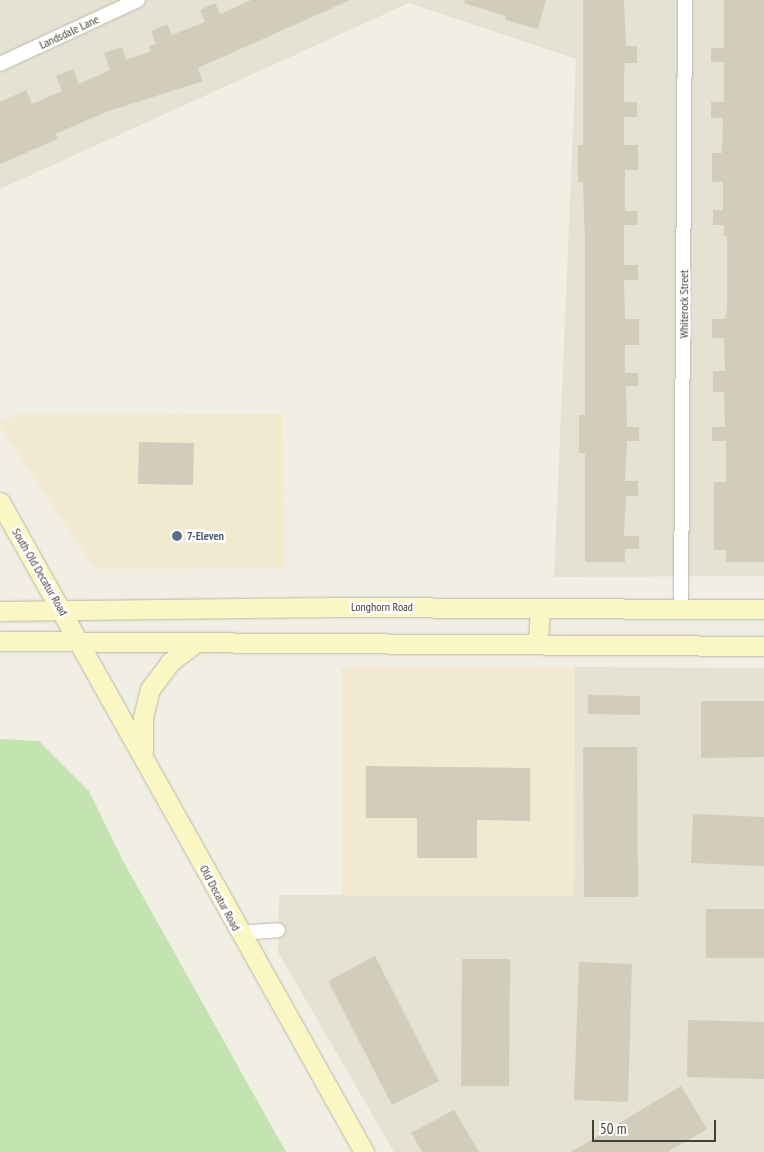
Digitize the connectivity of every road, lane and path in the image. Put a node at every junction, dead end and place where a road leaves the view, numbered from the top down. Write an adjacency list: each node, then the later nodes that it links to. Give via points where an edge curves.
1 (138, 0): 3 (street, Landsdale Lane)
2 (685, 0): 6 (street, Whiterock Street)
3 (0, 64)
4 (0, 502): 9 (main road, South Old Decatur Road)
5 (540, 608): 6 (main road, Longhorn Road); 9 (main road, Longhorn Road, via 256,607); 13 (main road)
6 (681, 608): 7 (main road, Longhorn Road)
7 (764, 609)
8 (0, 611): 9 (main road, Longhorn Road)
9 (63, 612): 11 (main road, South Old Decatur Road)
10 (0, 641): 11 (main road)
11 (79, 642): 12 (main road); 15 (main road, Old Decatur Road)
12 (195, 643): 13 (main road); 15 (main road, via 170,662 150,689 143,717)
13 (538, 644): 14 (main road)
14 (764, 646)
15 (142, 752): 17 (main road, Old Decatur Road)
16 (278, 930): 17 (street)
17 (239, 933): 18 (main road, Old Decatur Road)
18 (364, 1152)

